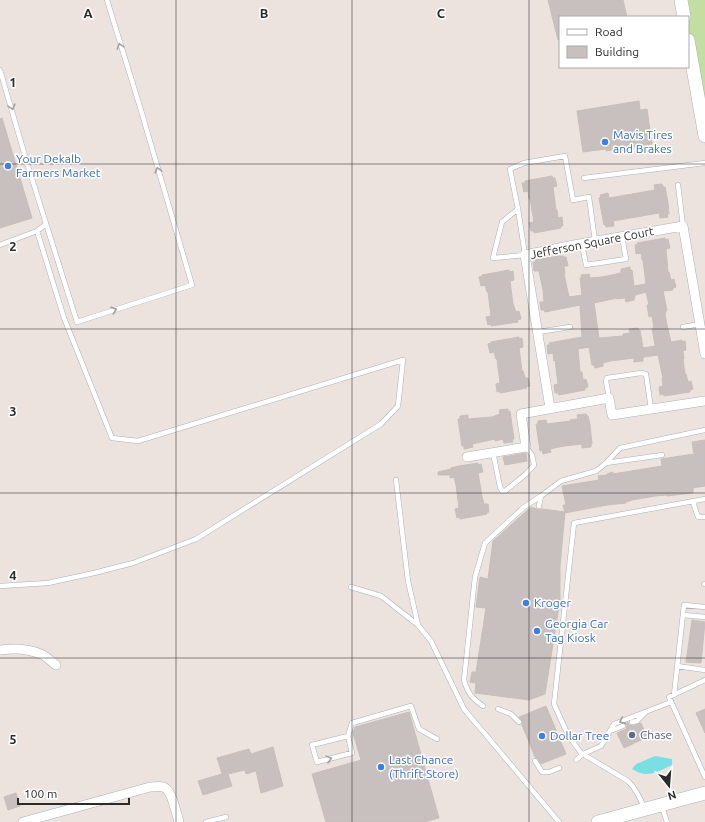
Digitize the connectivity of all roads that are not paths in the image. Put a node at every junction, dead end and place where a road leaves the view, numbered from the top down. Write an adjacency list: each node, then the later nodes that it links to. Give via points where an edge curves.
1 (106, 0): 11 (lane, one-way to 1, via 77,322 192,285)
2 (681, 0): 3 (main road)
3 (684, 16)
4 (689, 45): 6 (main road)
5 (0, 70): 11 (lane, one-way to 11)
6 (705, 132)
7 (705, 163): 8 (lane)
8 (584, 178)
9 (678, 185): 12 (lane)
10 (518, 209): 15 (lane, via 510,169 524,163 565,156 573,200 588,197); 18 (lane); 18 (lane, via 502,222 493,258)
11 (46, 224): 13 (lane)
12 (683, 226): 14 (street, Jefferson Square Court); 19 (street)
13 (37, 231): 17 (lane); 41 (lane, via 64,318 112,438 138,441 403,360 398,406 381,424 196,539 133,563 94,573 48,583)
14 (622, 236): 15 (street, Jefferson Square Court); 16 (lane, via 626,259 586,265)
15 (595, 241): 16 (street, Jefferson Square Court)
16 (582, 243): 18 (street, Jefferson Square Court)
17 (0, 245)
18 (525, 255): 23 (street, Jefferson Square Court)
19 (701, 304): 20 (street)
20 (700, 324): 22 (lane); 24 (street)
21 (570, 327): 23 (lane)
22 (683, 327)
23 (538, 332): 27 (street, Jefferson Square Court)
24 (705, 354)
25 (609, 398): 27 (street); 28 (street, via 612,415); 28 (lane, via 606,381 608,378 646,374)
26 (705, 401): 28 (street)
27 (550, 408): 30 (street, via 521,414)
28 (651, 409)
29 (705, 430): 34 (lane, via 620,448)
30 (526, 447): 31 (street); 31 (lane, via 532,455 534,465 505,491 500,487)
31 (493, 452): 33 (street)
32 (662, 455): 34 (lane)
33 (467, 457)
34 (606, 463): 36 (lane, via 596,472 561,481)
35 (396, 480): 46 (lane, via 408,581)
36 (541, 496): 39 (lane); 54 (lane, via 524,507 485,543 475,577 464,680 473,699)
37 (705, 499): 38 (lane)
38 (693, 502): 40 (lane, via 698,517); 63 (lane, via 574,522 554,704 568,735)
39 (539, 506)
40 (705, 517)
41 (0, 586)
42 (351, 587): 46 (lane, via 382,596)
43 (705, 607): 44 (lane, via 684,605)
44 (683, 615): 45 (lane); 49 (lane)
45 (705, 617)
46 (418, 625): 76 (lane, via 432,641 464,709)
47 (0, 650): 48 (street, via 27,650 44,656)
48 (56, 665)
49 (677, 666): 50 (lane); 52 (lane)
50 (705, 670)
51 (705, 680): 52 (lane)
52 (674, 695): 53 (lane, via 669,698)
53 (671, 702): 56 (lane); 66 (lane)
54 (484, 706)
55 (498, 709): 57 (lane, via 511,714)
56 (646, 712): 58 (lane); 60 (lane, one-way to 60, via 614,724)
57 (519, 722)
58 (632, 722)
59 (623, 726): 60 (lane)
60 (610, 731): 63 (lane, via 601,746)
61 (348, 736): 61 (lane, one-way to 61, via 312,745 317,762 352,753); 62 (lane, via 352,723 412,706 420,729)
62 (437, 739)
63 (583, 754): 64 (lane); 71 (lane, via 628,781 640,796)
64 (576, 760)
65 (535, 761): 67 (lane, via 542,772)
66 (703, 765): 68 (lane)
67 (559, 768)
68 (705, 777)
69 (705, 793): 70 (main road)
70 (661, 805): 71 (main road); 78 (lane)
71 (645, 809): 77 (main road)
72 (226, 817): 75 (lane)
73 (23, 822): 74 (street, via 156,786 167,788)
74 (179, 822)
75 (206, 822)
76 (559, 822)
77 (598, 822)
78 (667, 822)

